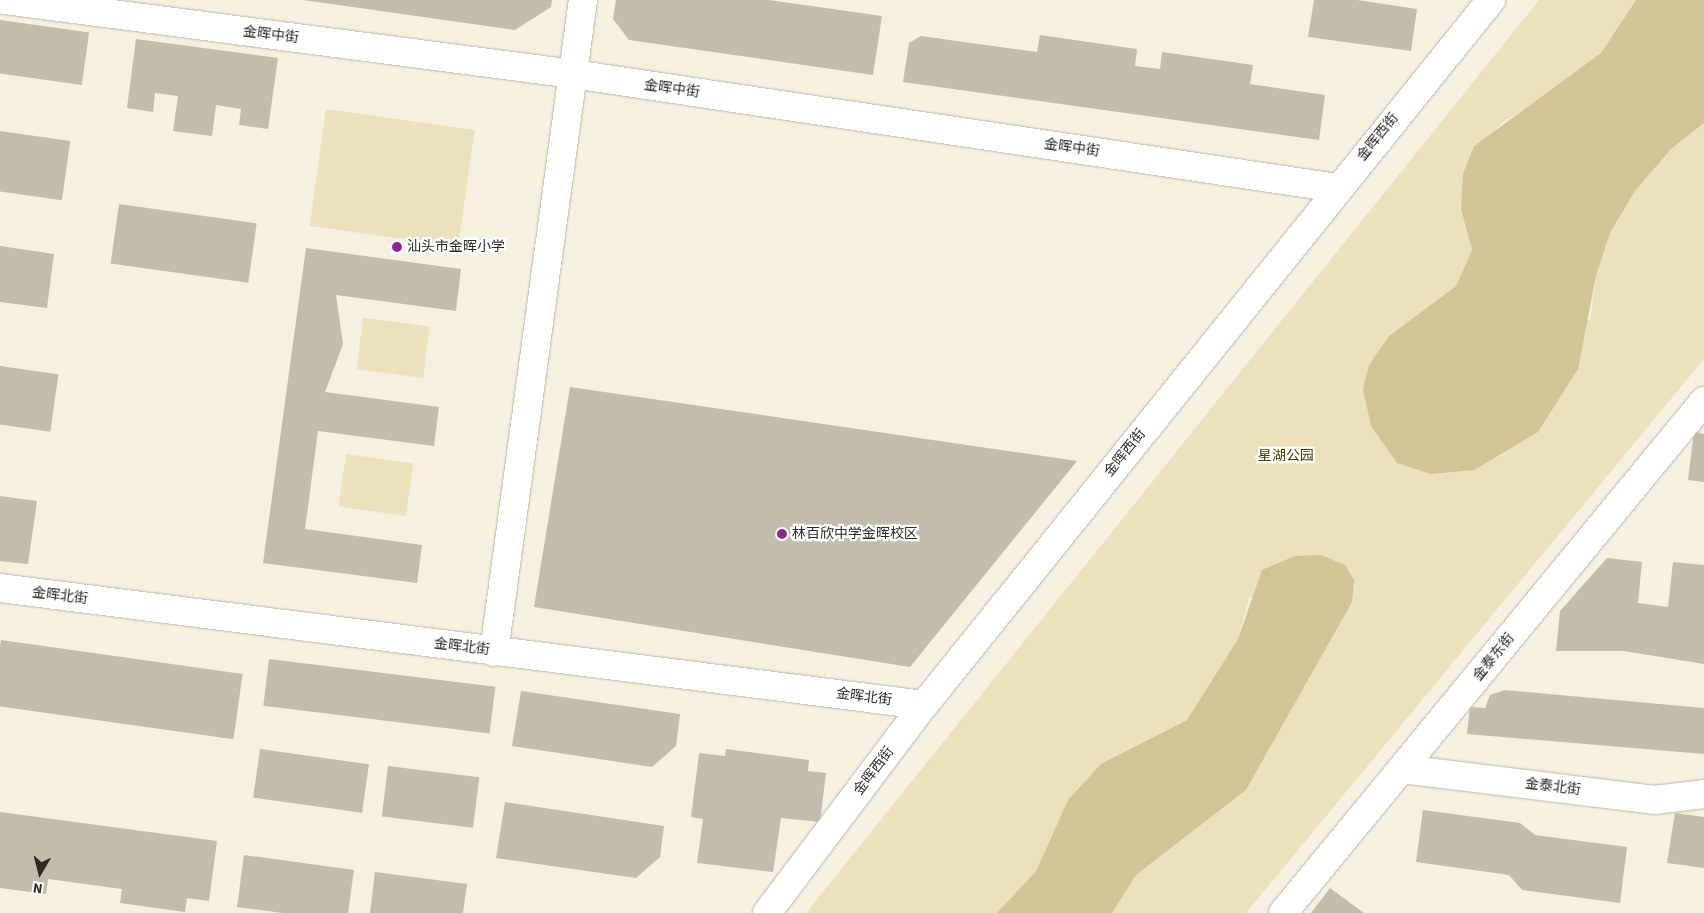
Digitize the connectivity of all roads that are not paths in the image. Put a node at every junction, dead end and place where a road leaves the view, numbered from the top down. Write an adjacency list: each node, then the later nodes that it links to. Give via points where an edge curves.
1 (6, 0): 4 (street, 金晖中街)
2 (583, 0): 4 (street)
3 (1491, 0): 5 (street, 金晖西街)
4 (573, 74): 5 (street, 金晖中街); 8 (street)
5 (1337, 188): 9 (street, 金晖西街)
6 (1704, 401): 10 (street, 金泰东街)
7 (0, 588): 8 (street, 金晖北街)
8 (494, 652): 9 (street, 金晖北街)
9 (924, 705): 12 (street, 金晖西街)
10 (1402, 769): 11 (street, 金泰北街, via 1654,800); 13 (street, 金泰东街)
11 (1704, 794)
12 (766, 913)
13 (1284, 913)

